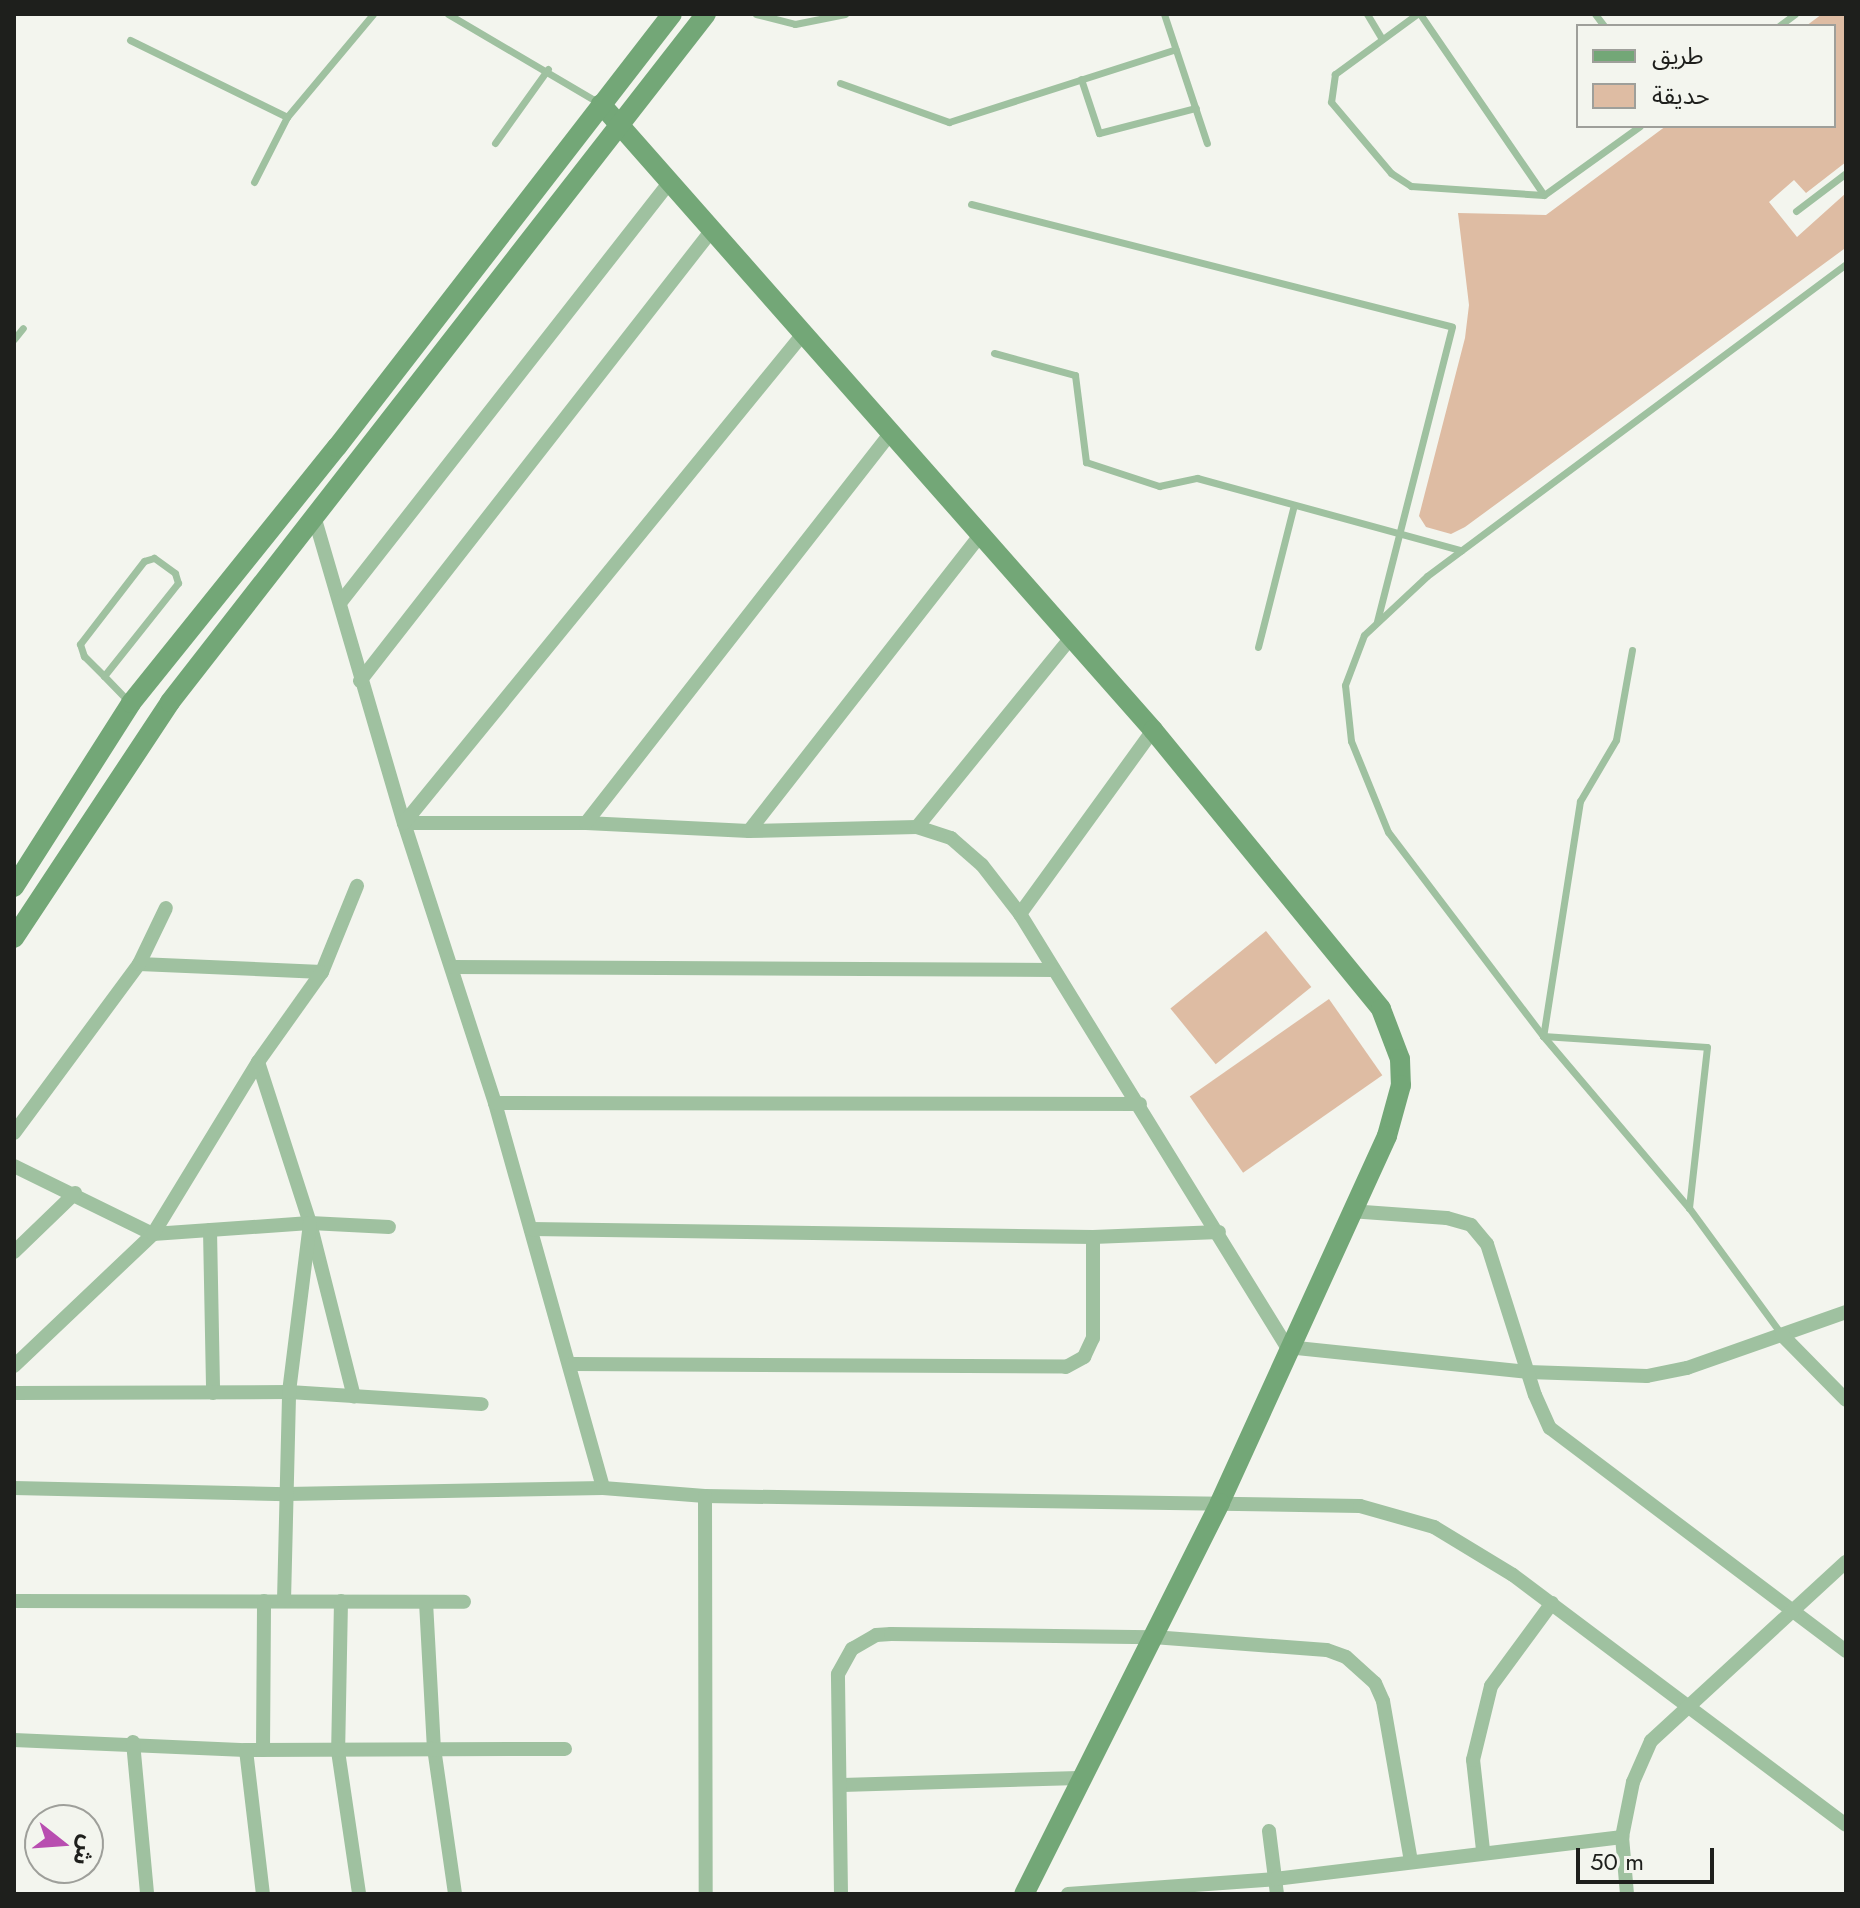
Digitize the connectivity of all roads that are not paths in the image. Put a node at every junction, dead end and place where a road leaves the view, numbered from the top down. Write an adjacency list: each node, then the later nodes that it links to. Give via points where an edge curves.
1 (373, 14): 18 (lane)
2 (448, 14): 13 (lane)
3 (672, 14): 16 (street)
4 (706, 14): 19 (street)
5 (756, 14): 6 (lane, via 795,24)
6 (845, 14)
7 (1164, 14): 12 (lane)
8 (1367, 14): 10 (lane)
9 (1419, 14): 10 (lane); 26 (lane)
10 (1382, 39): 26 (lane, via 1335,74 1331,102 1391,173 1411,186)
11 (130, 40): 18 (lane)
12 (1176, 49): 14 (lane); 17 (lane)
13 (548, 69): 16 (lane); 21 (lane)
14 (1081, 79): 15 (lane, via 949,122); 17 (lane, via 1099,133)
15 (840, 83)
16 (601, 104): 19 (street); 36 (street)
17 (1196, 108): 22 (lane)
18 (287, 117): 24 (lane)
19 (620, 125): 25 (street); 38 (street)
20 (1637, 128): 26 (lane)
21 (495, 143)
22 (1207, 143)
23 (1846, 173): 28 (lane)
24 (254, 182)
25 (669, 183): 29 (street); 42 (street)
26 (1544, 195)
27 (971, 204): 39 (lane, via 1452,327)
28 (1796, 211)
29 (712, 230): 32 (street); 48 (street)
30 (1846, 264): 41 (lane)
31 (23, 328): 33 (lane)
32 (803, 334): 35 (street); 51 (street)
33 (14, 339)
34 (994, 353): 37 (lane, via 1075,375 1086,462 1159,486 1197,478)
35 (890, 434): 40 (street); 52 (street)
36 (304, 488): 38 (street); 49 (street)
37 (1294, 505): 39 (lane); 45 (lane)
38 (314, 516): 42 (street); 59 (street, via 170,702)
39 (1399, 535): 41 (lane); 43 (lane)
40 (979, 537): 44 (street); 54 (street)
41 (1461, 550): 43 (lane)
42 (340, 603): 48 (street)
43 (1376, 624): 64 (lane, via 1364,635 1345,685 1351,741 1388,832)
44 (1073, 635): 50 (street); 53 (street)
45 (1258, 647)
46 (1632, 650): 64 (lane, via 1616,740 1580,801)
47 (104, 676): 47 (lane, via 84,656 82,638 144,561 154,558 175,573 178,583); 49 (lane)
48 (360, 681): 51 (street)
49 (131, 703): 56 (street)
50 (1153, 730): 58 (street); 72 (street, via 1365,988 1393,1033 1401,1085 1396,1111)
51 (404, 823): 52 (street); 61 (street)
52 (586, 823): 54 (street)
53 (917, 827): 54 (street); 58 (street, via 968,850)
54 (749, 831)
55 (357, 886): 63 (street)
56 (14, 887)
57 (166, 908): 60 (street)
58 (1020, 914): 62 (street)
59 (14, 938)
60 (139, 964): 63 (street); 68 (street)
61 (452, 967): 62 (street); 66 (street)
62 (1054, 970): 67 (street)
63 (322, 972): 65 (street)
64 (1543, 1036): 71 (lane); 71 (lane, via 1707,1047)
65 (258, 1062): 73 (street); 78 (street)
66 (495, 1103): 67 (street); 75 (street)
67 (1140, 1104): 77 (street)
68 (14, 1133)
69 (14, 1166): 70 (street)
70 (75, 1193): 78 (street); 80 (street)
71 (1689, 1208): 82 (lane)
72 (1350, 1211): 83 (street); 86 (street, via 1447,1218 1480,1233)
73 (310, 1223): 74 (street); 76 (street); 87 (street); 90 (street)
74 (389, 1227)
75 (531, 1229): 79 (street); 84 (street)
76 (210, 1230): 78 (street); 89 (street)
77 (1219, 1232): 79 (street); 83 (street)
78 (153, 1234): 85 (street)
79 (1093, 1237): 84 (street, via 1093,1338 1084,1357 1066,1367)
80 (14, 1252)
81 (1846, 1312): 82 (street)
82 (1782, 1335): 86 (street, via 1667,1373); 91 (street)
83 (1287, 1347): 86 (street); 97 (street)
84 (572, 1364): 94 (street)
85 (14, 1366)
86 (1528, 1372): 106 (street, via 1541,1412 1562,1440)
87 (289, 1392): 89 (street); 90 (street); 95 (street)
88 (14, 1393): 89 (street)
89 (213, 1393)
90 (354, 1397): 92 (street)
91 (1846, 1400)
92 (482, 1404)
93 (14, 1488): 95 (street)
94 (603, 1488): 95 (street); 96 (street)
95 (287, 1494): 101 (street)
96 (705, 1496): 97 (street); 129 (street)
97 (1220, 1503): 105 (street, via 1360,1506 1398,1514 1467,1545); 107 (street)
98 (1846, 1562): 106 (street)
99 (14, 1601): 100 (street)
100 (264, 1601): 101 (street); 115 (street)
101 (284, 1601): 102 (street)
102 (341, 1601): 103 (street); 116 (street)
103 (426, 1602): 104 (street); 112 (street)
104 (464, 1602)
105 (1552, 1603): 109 (street); 122 (street, via 1491,1686 1473,1760)
106 (1791, 1610): 108 (street); 109 (street)
107 (1153, 1637): 117 (street); 118 (street, via 891,1634 863,1640 843,1660 838,1674); 123 (street, via 1327,1650 1362,1668 1383,1701)
108 (1846, 1651)
109 (1690, 1705): 119 (street); 121 (street, via 1651,1741 1633,1782)
110 (14, 1740): 111 (street)
111 (133, 1742): 114 (street); 125 (street)
112 (434, 1748): 113 (street); 116 (street); 128 (street)
113 (565, 1749)
114 (246, 1750): 115 (street); 126 (street)
115 (263, 1750): 116 (street)
116 (338, 1751): 127 (street)
117 (1079, 1778): 118 (street); 131 (street)
118 (842, 1785): 130 (street)
119 (1846, 1825)
120 (1269, 1831): 124 (street)
121 (1622, 1837): 122 (street); 133 (street)
122 (1483, 1850): 123 (street)
123 (1411, 1861): 124 (street)
124 (1276, 1887): 132 (street)
125 (147, 1894)
126 (263, 1894)
127 (359, 1894)
128 (455, 1894)
129 (706, 1894)
130 (841, 1894)
131 (1024, 1894)
132 (1068, 1894)
133 (1627, 1894)

